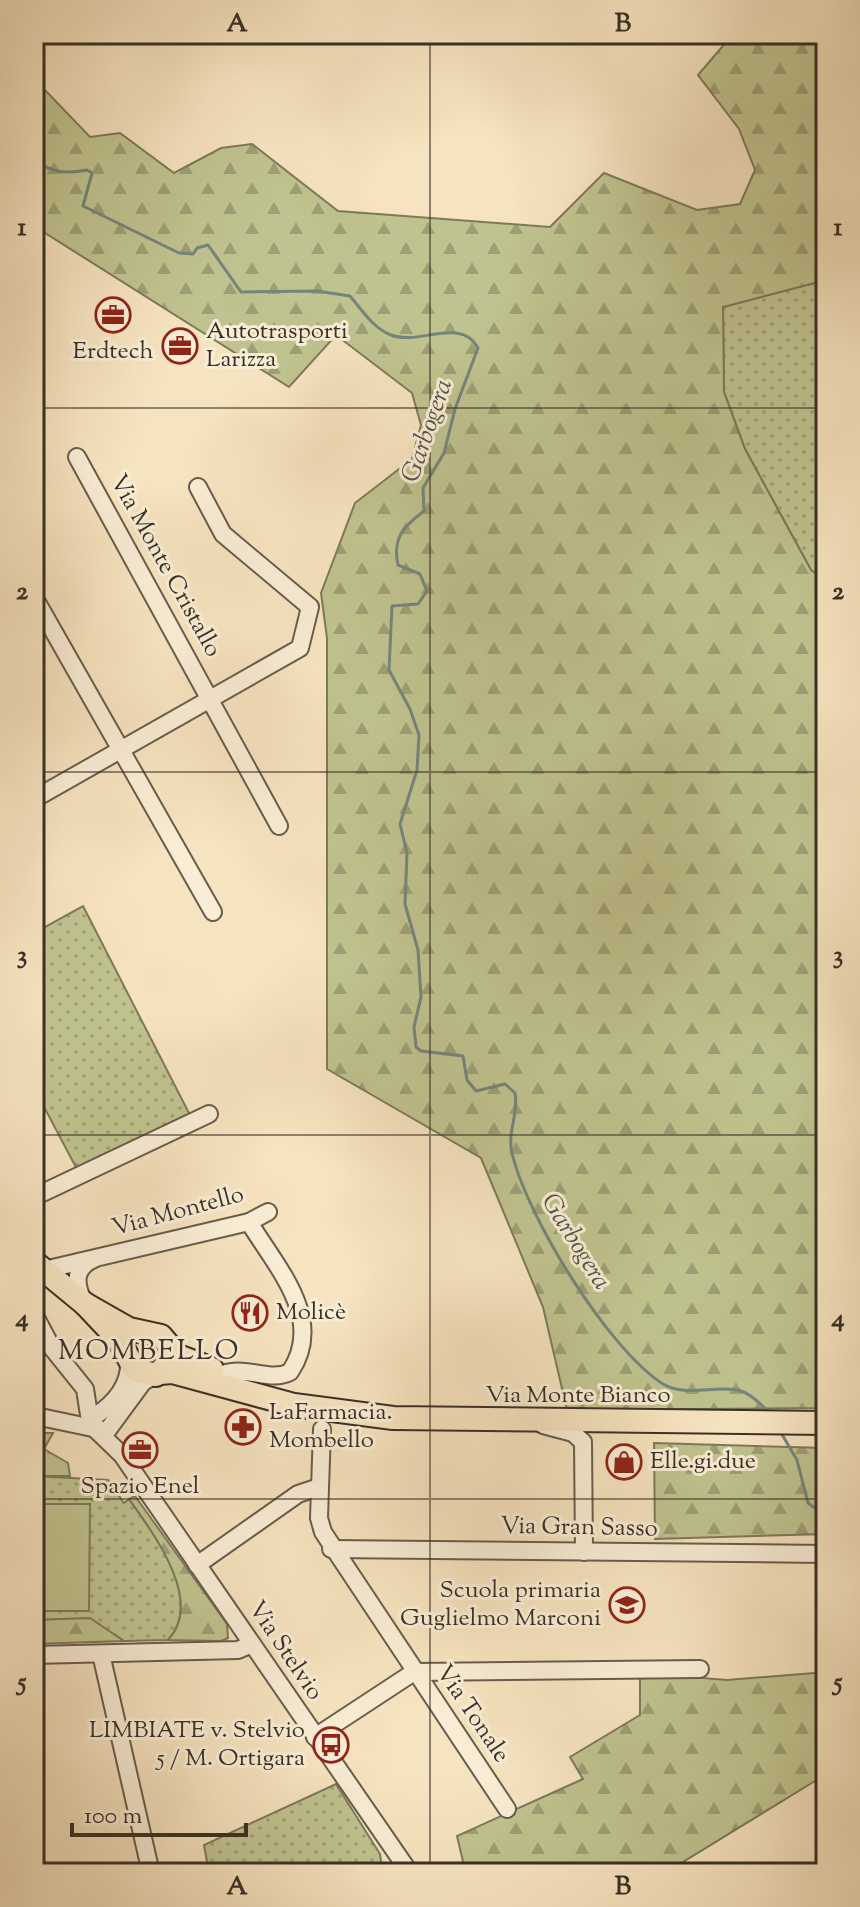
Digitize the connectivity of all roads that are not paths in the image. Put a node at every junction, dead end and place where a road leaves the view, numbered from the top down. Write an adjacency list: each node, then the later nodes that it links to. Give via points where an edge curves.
1 (77, 457): 4 (street, Via Monte Cristallo)
2 (198, 487): 4 (street, via 223,534 310,607 300,648)
3 (34, 597): 5 (street)
4 (212, 698): 5 (street); 7 (street, Via Monte Cristallo)
5 (121, 750): 6 (street); 8 (street)
6 (34, 799)
7 (279, 826)
8 (213, 912)
9 (209, 1114): 10 (street)
10 (34, 1197)
11 (268, 1212): 12 (street, Via Montello)
12 (249, 1222): 13 (street, Via Montello); 20 (street, via 302,1313 302,1341 292,1370 276,1377 242,1369)
13 (100, 1257): 14 (street, Via Montello); 15 (street, Via Montello, via 77,1276)
14 (39, 1266): 15 (main road)
15 (85, 1304): 17 (main road, via 131,1330); 19 (main road, via 121,1342)
16 (34, 1314): 23 (street, via 52,1348 85,1389)
17 (147, 1333): 18 (main road, via 161,1336); 19 (main road, via 132,1342)
18 (169, 1346): 20 (main road, Via Monte Bianco, via 190,1362); 21 (main road, via 170,1359)
19 (129, 1359): 21 (main road, via 139,1372); 23 (street, via 123,1389 112,1405)
20 (226, 1373): 25 (main road, Via Monte Bianco, via 306,1397)
21 (158, 1374): 22 (street, via 145,1379); 25 (main road, Via Monte Bianco, via 172,1372 294,1405)
22 (121, 1413): 28 (street, via 109,1430); 29 (street, via 116,1431)
23 (94, 1414): 24 (street); 28 (street)
24 (39, 1418): 28 (street)
25 (326, 1419): 26 (main road, Via Monte Bianco); 30 (street, Via Tonale)
26 (533, 1422): 27 (main road, Via Monte Bianco); 32 (street, via 573,1433 583,1442)
27 (826, 1423)
28 (98, 1431): 29 (street, Via Stelvio)
29 (122, 1455): 34 (street, Via Stelvio)
30 (319, 1487): 31 (street, Via Tonale, via 319,1518); 34 (street, via 298,1494)
31 (331, 1549): 32 (street, Via Gran Sasso); 39 (street, Via Tonale)
32 (584, 1552): 33 (street, Via Gran Sasso)
33 (826, 1554)
34 (197, 1565): 35 (street, Via Stelvio)
35 (252, 1644): 36 (street, via 238,1650); 40 (street, Via Stelvio)
36 (101, 1654): 37 (street); 45 (street)
37 (34, 1655)
38 (700, 1669): 39 (street)
39 (414, 1672): 40 (street); 41 (street, Via Tonale)
40 (315, 1737): 43 (street, Via Stelvio)
41 (507, 1809)
42 (34, 1856): 44 (street)
43 (403, 1871)
44 (38, 1873)
45 (151, 1873)

